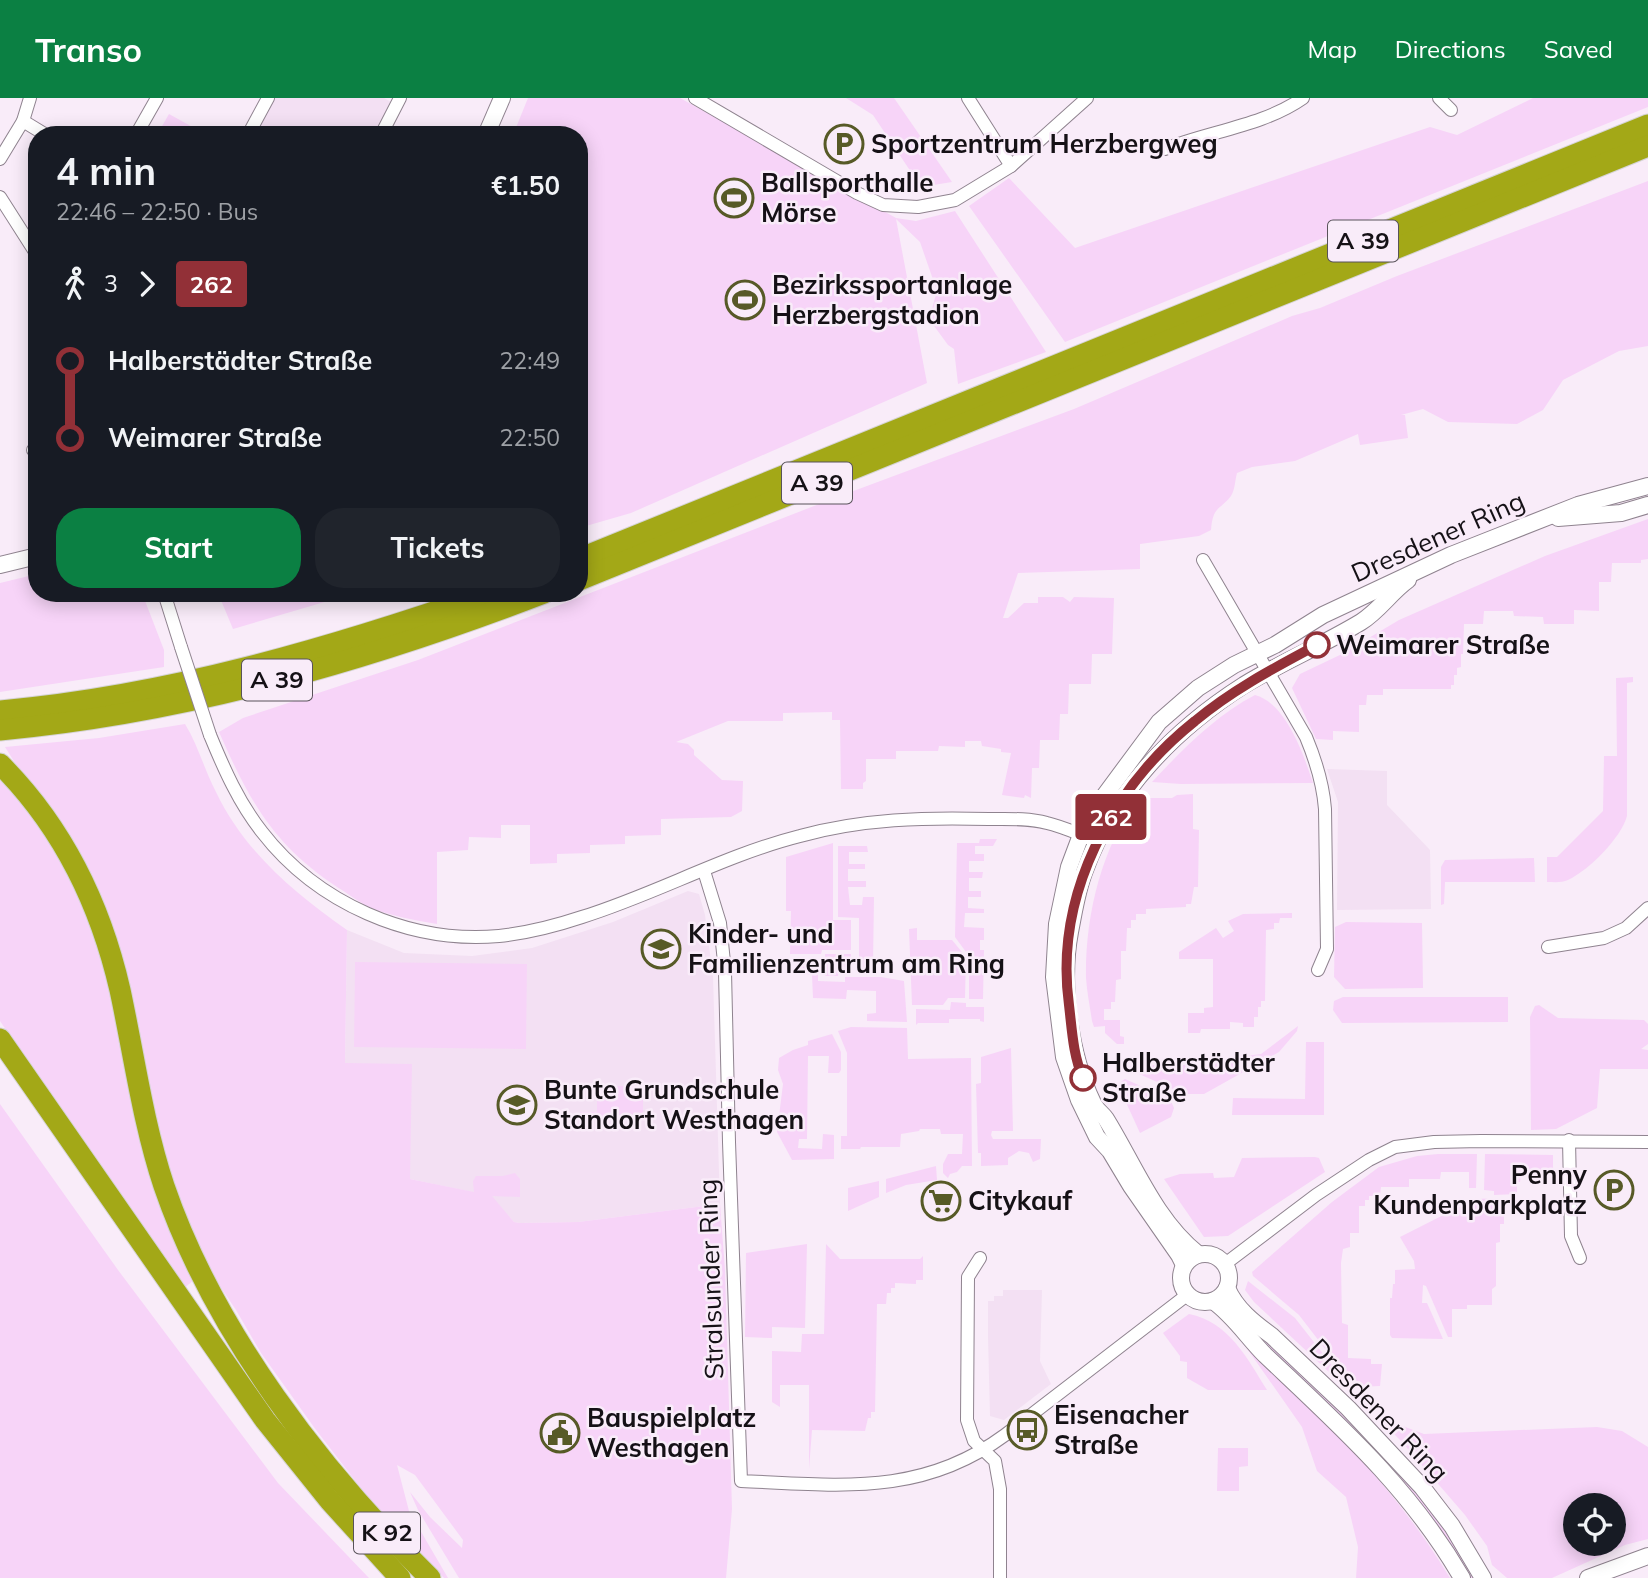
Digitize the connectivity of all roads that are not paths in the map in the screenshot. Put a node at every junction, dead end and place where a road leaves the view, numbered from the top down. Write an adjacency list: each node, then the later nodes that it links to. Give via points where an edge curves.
1 (30, 98): 12 (street)
2 (157, 98): 15 (street)
3 (268, 98): 16 (street)
4 (400, 98): 17 (street)
5 (502, 98): 18 (street)
6 (695, 98): 22 (street, via 883,205 918,207 955,200)
7 (968, 98): 22 (street)
8 (1087, 98): 22 (street)
9 (1303, 98): 20 (street, via 1275,114)
10 (1439, 98): 11 (street)
11 (1451, 110)
12 (23, 121): 14 (street); 21 (street)
13 (1648, 125): 25 (highway, A 39)
14 (31, 126)
15 (141, 126)
16 (253, 126)
17 (386, 126)
18 (490, 126)
19 (1648, 146): 25 (highway, A 39)
20 (1165, 149)
21 (0, 159)
22 (1011, 166)
23 (0, 197): 24 (street)
24 (28, 241)
25 (1083, 364): 26 (highway, A 39)
26 (1047, 379): 29 (highway, A 39); 33 (highway, A 39)
27 (1648, 486): 37 (street, Dresdener Ring, via 1577,505 1451,555 1323,615)
28 (1648, 505): 38 (street, Dresdener Ring, via 1621,513 1554,519 1412,578 1358,624)
29 (588, 556)
30 (28, 558): 32 (street)
31 (1203, 560): 37 (street)
32 (0, 565)
33 (588, 576)
34 (167, 602): 43 (street, bridge, via 210,734 245,809 286,860 345,903 430,934 470,937 527,932 584,917)
35 (463, 602): 39 (highway, A 39, via 310,652 211,677)
36 (519, 602): 40 (highway, A 39, via 400,644 229,692 110,716)
37 (1256, 654): 38 (street); 42 (street, Dresdener Ring, via 1198,688 1160,722 1107,791)
38 (1267, 672): 42 (street, Dresdener Ring, via 1209,710 1163,750); 46 (street, via 1306,737 1324,790 1326,949)
39 (0, 711)
40 (0, 730)
41 (5, 769): 63 (highway, K 92, via 52,825 99,919 164,1185 190,1253 224,1320 288,1415 346,1487)
42 (1089, 838): 43 (street, via 1025,819 907,819 799,836); 50 (street, Dresdener Ring, via 1068,941 1066,975 1075,1056 1094,1106 1105,1117 1128,1161 1158,1208); 54 (street, Dresdener Ring, via 1069,867 1056,923 1054,977 1064,1057 1097,1137)
43 (704, 871): 58 (street, Stralsunder Ring, via 720,923 725,972 741,1481 886,1483 918,1478)
44 (1648, 908): 45 (street, via 1626,928 1604,938)
45 (1548, 947)
46 (1318, 970)
47 (0, 1039): 62 (highway, K 92, via 265,1420 330,1502)
48 (1569, 1140): 49 (street); 52 (street, via 1572,1236); 53 (street, via 1395,1147 1316,1195)
49 (1648, 1142)
50 (1198, 1254): 53 (street, Dresdener Ring, via 1210,1254); 54 (street)
51 (979, 1258): 58 (street, via 968,1277 967,1420 974,1441)
52 (1580, 1258)
53 (1225, 1264): 55 (street)
54 (1184, 1265): 56 (street, Dresdener Ring, via 1180,1281)
55 (1227, 1288): 57 (street); 60 (street, Dresdener Ring, via 1254,1322 1390,1451 1437,1506)
56 (1187, 1295): 57 (street, Dresdener Ring, via 1199,1302); 58 (street, Stralsunder Ring)
57 (1213, 1301): 61 (street, Dresdener Ring, via 1392,1479 1430,1526)
58 (984, 1451): 64 (street, via 995,1461 1000,1489)
59 (1648, 1556): 67 (street)
60 (1471, 1557): 65 (street, Dresdener Ring); 66 (street)
61 (1458, 1573)
62 (400, 1578)
63 (430, 1578)
64 (1000, 1578)
65 (1483, 1578)
66 (1498, 1578)
67 (1588, 1578)

